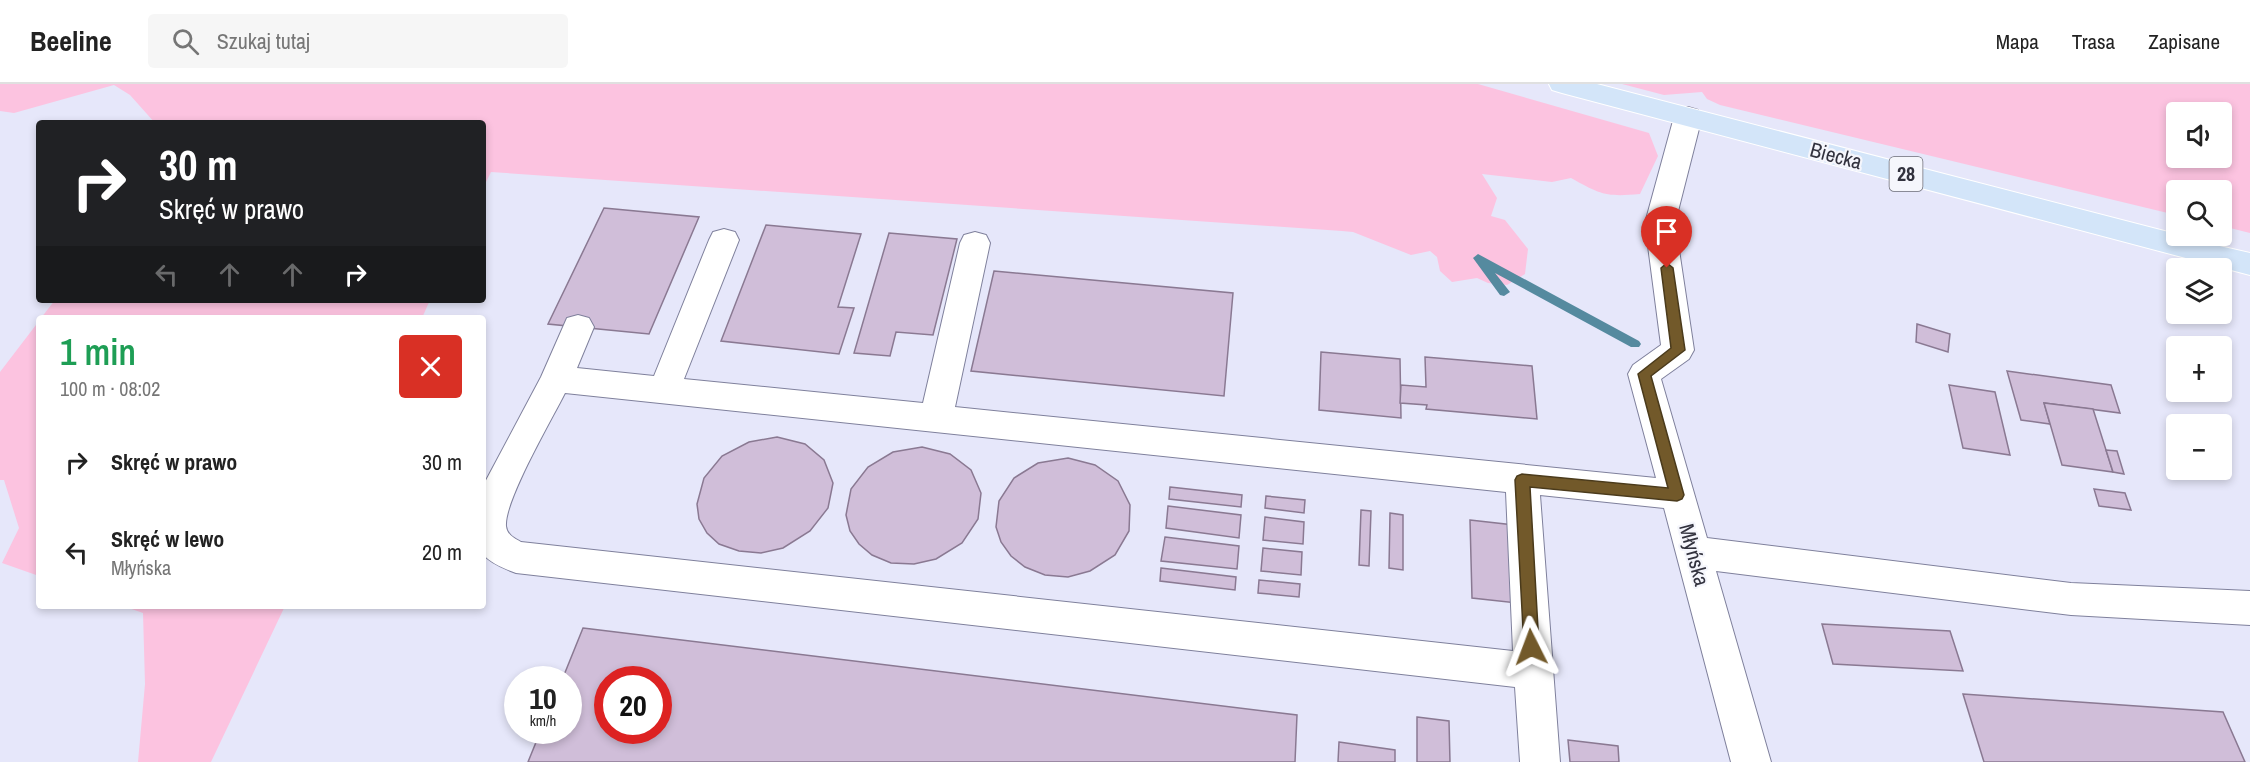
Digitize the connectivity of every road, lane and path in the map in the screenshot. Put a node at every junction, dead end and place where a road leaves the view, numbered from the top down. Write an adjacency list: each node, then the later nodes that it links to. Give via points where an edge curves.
1 (1562, 84): 2 (main road, Biecka / 28)
2 (1688, 117): 5 (main road, Biecka / 28); 11 (street, Młyńska, via 1660,223 1678,350 1644,374)
3 (724, 240): 8 (street)
4 (975, 243): 9 (street)
5 (2250, 264)
6 (578, 327): 7 (street)
7 (556, 379): 8 (street); 14 (street, via 493,501 489,526 497,546 516,557)
8 (664, 390): 9 (street)
9 (936, 418): 10 (street)
10 (1522, 480): 11 (street); 14 (street)
11 (1677, 495): 12 (street, Młyńska)
12 (1693, 552): 13 (street, via 2071,599); 16 (street, Młyńska)
13 (2250, 608)
14 (1533, 671): 15 (street)
15 (1540, 762)
16 (1751, 762)

